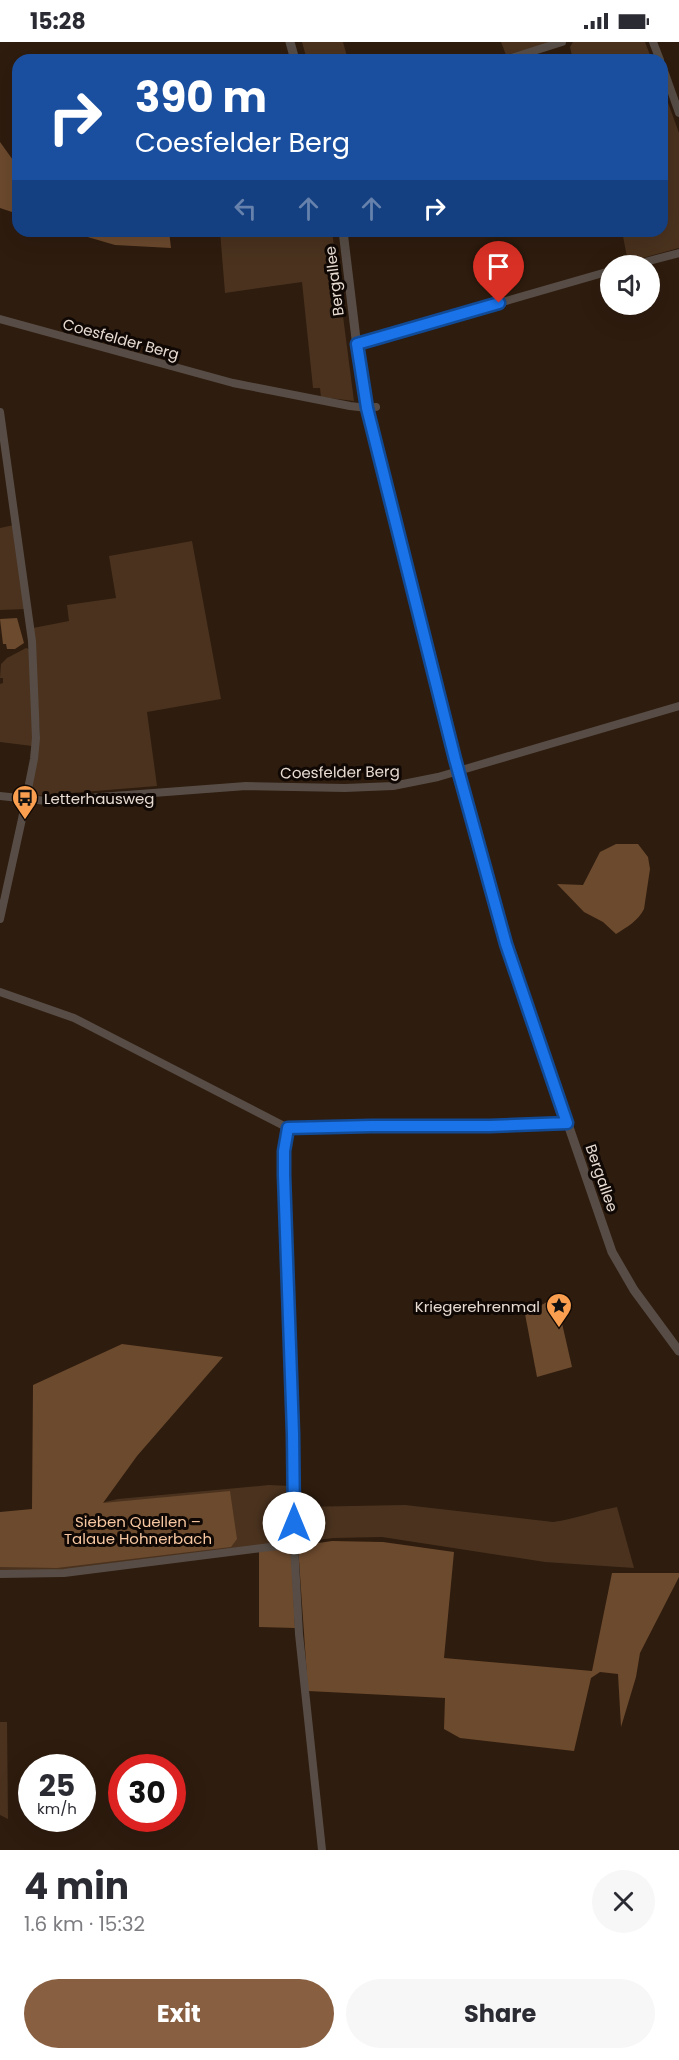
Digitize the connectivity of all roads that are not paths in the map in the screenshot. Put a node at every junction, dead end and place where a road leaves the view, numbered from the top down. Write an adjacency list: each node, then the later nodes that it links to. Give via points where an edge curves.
1 (562, 42): 2 (street)
2 (524, 54)
3 (668, 82): 4 (street)
4 (679, 113)
5 (344, 237): 10 (street, Bergallee)
6 (679, 253): 7 (street)
7 (660, 258)
8 (600, 274): 10 (street)
9 (0, 319): 11 (street, Coesfelder Berg, via 233,383)
10 (362, 344): 11 (street, Bergallee)
11 (371, 408): 14 (street, Bergallee)
12 (0, 412): 16 (street, via 33,641 36,738)
13 (679, 706): 14 (street, Coesfelder Berg)
14 (458, 771): 16 (street, Coesfelder Berg, via 382,787 246,786); 19 (street, Bergallee, via 506,944)
15 (0, 796): 16 (street, Coesfelder Berg)
16 (26, 800): 17 (street)
17 (0, 919)
18 (0, 992): 20 (street, via 74,1018)
19 (567, 1123): 20 (street); 21 (street, Bergallee, via 616,1260)
20 (288, 1128): 22 (street, via 284,1167)
21 (679, 1351)
22 (294, 1544): 23 (street, via 64,1573); 24 (street, via 299,1634)
23 (0, 1574)
24 (322, 1850)

